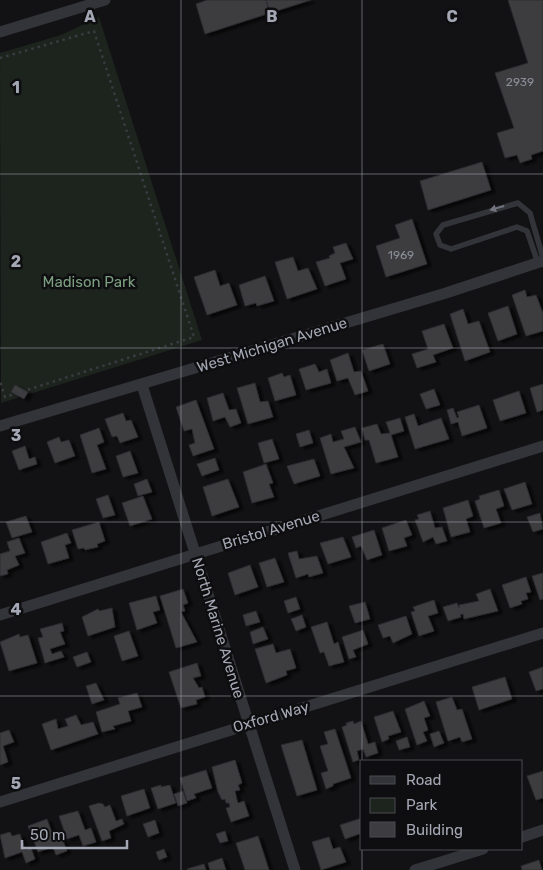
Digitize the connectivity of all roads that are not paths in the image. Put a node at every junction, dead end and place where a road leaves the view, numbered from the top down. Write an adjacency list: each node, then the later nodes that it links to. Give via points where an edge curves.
1 (105, 0): 2 (street)
2 (0, 32)
3 (541, 260): 3 (lane, one-way to 3, via 530,213 518,203 443,225 436,234 440,245 451,249 517,227 527,231); 4 (street, West Michigan Avenue, via 446,293)
4 (142, 385): 5 (street, West Michigan Avenue); 7 (street, North Marine Avenue)
5 (0, 426)
6 (543, 446): 7 (street, Bristol Avenue)
7 (195, 554): 8 (street, Bristol Avenue); 10 (street, North Marine Avenue)
8 (0, 615)
9 (543, 633): 10 (street, Oxford Way)
10 (248, 724): 11 (street, Oxford Way); 15 (street, North Marine Avenue)
11 (0, 802)
12 (543, 830): 13 (street)
13 (523, 836)
14 (480, 850): 16 (street)
15 (295, 870)
16 (415, 870)

